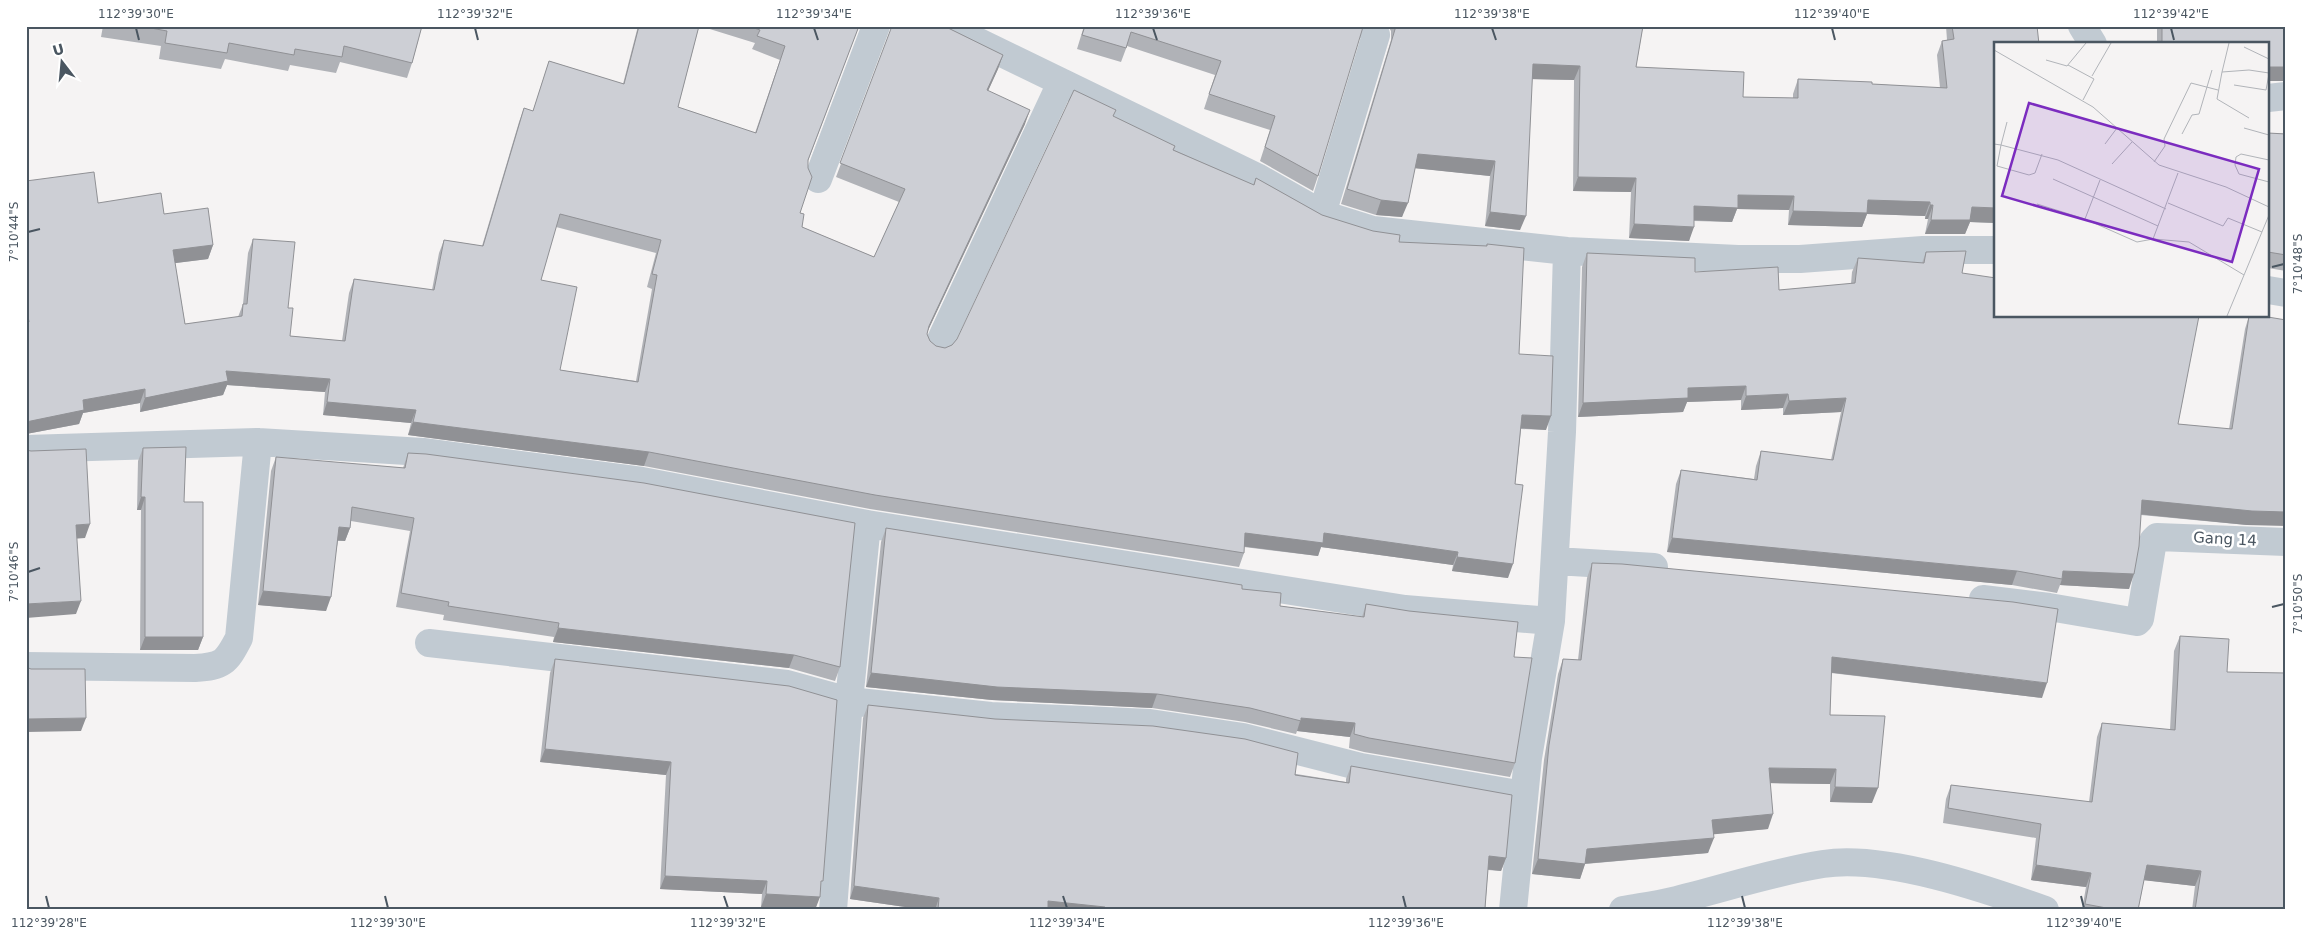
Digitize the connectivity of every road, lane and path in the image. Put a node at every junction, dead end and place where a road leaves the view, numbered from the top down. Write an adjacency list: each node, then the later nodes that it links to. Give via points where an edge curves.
1 (876, 26): 9 (street)
2 (946, 26): 6 (street)
3 (1368, 26): 10 (street, via 1376,35)
4 (2082, 26): 5 (street)
5 (2092, 42)
6 (1061, 83): 10 (street, via 1257,177); 15 (street)
7 (2286, 96): 8 (street)
8 (2270, 98)
9 (818, 179)
10 (1322, 214): 12 (street, via 1373,230)
11 (1994, 250): 12 (street, via 1923,250 1782,259)
12 (1567, 252): 20 (street)
13 (2270, 290): 14 (street)
14 (2286, 293)
15 (938, 346)
16 (258, 442): 17 (street); 18 (street, via 423,452 642,481); 25 (street, via 239,638 228,659 217,666 195,668)
17 (26, 449)
18 (867, 524): 23 (street, via 1405,609); 26 (street)
19 (2286, 542): 22 (street, Gang 14, via 2157,536 2153,541 2137,622 2039,605)
20 (1556, 561): 21 (street); 23 (street)
21 (1676, 569)
22 (1959, 597)
23 (1551, 621): 27 (street)
24 (429, 643): 26 (street, via 787,684)
25 (26, 666)
26 (849, 701): 27 (street, via 990,716 1150,723 1243,737 1361,767); 28 (street)
27 (1524, 795): 29 (street)
28 (833, 910)
29 (1513, 910)
30 (1623, 910): 31 (street, via 1670,902 1825,864 1849,863 1897,867 1997,893)
31 (2045, 910)

